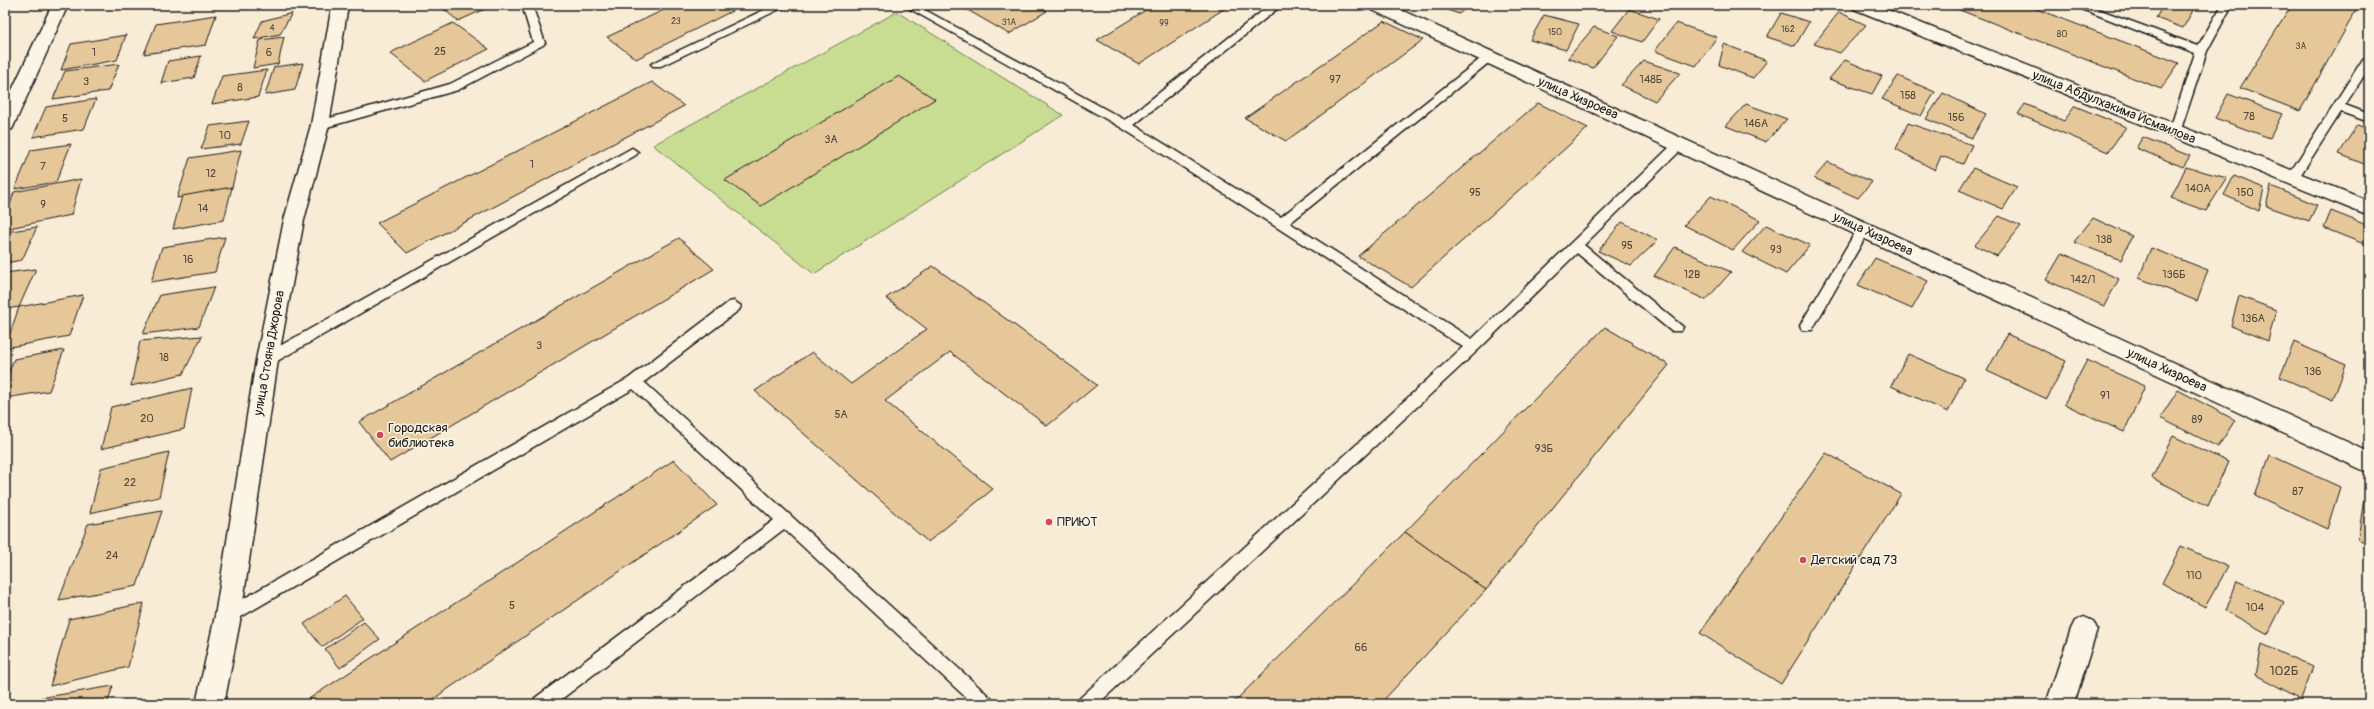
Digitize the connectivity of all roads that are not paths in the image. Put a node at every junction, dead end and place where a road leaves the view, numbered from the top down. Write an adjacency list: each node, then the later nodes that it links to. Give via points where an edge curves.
1 (60, 5): 19 (street)
2 (340, 5): 20 (street, улица Стояна Джорова)
3 (527, 5): 20 (lane, via 539,43 454,87)
4 (783, 5): 14 (lane)
5 (908, 5): 21 (lane)
6 (1277, 5): 21 (lane)
7 (1376, 5): 12 (street, улица Хизроева)
8 (1860, 5): 22 (street, улица Абдулхакима Исмаилова)
9 (2077, 5): 11 (lane)
10 (2227, 5): 11 (lane)
11 (2202, 50): 22 (lane)
12 (1488, 58): 23 (street, улица Хизроева); 27 (lane)
13 (2369, 59): 15 (lane)
14 (657, 64)
15 (2357, 80): 16 (lane); 17 (lane)
16 (2369, 84)
17 (2340, 107): 18 (lane); 25 (lane)
18 (2369, 118)
19 (5, 125)
20 (320, 125): 34 (street, улица Стояна Джорова, via 294,220)
21 (1126, 126): 27 (lane)
22 (2175, 132): 25 (street, улица Абдулхакима Исмаилова)
23 (1680, 144): 28 (street, улица Хизроева); 29 (lane)
24 (632, 152): 34 (lane)
25 (2292, 179): 26 (street, улица Абдулхакима Исмаилова)
26 (2369, 209)
27 (1282, 223): 33 (lane)
28 (1864, 229): 31 (lane); 36 (street, улица Хизроева)
29 (1576, 246): 32 (lane); 33 (lane)
30 (734, 306): 35 (lane)
31 (1807, 326)
32 (1676, 327)
33 (1473, 346): 43 (lane)
34 (267, 360): 38 (street, улица Стояна Джорова)
35 (634, 382): 37 (lane); 38 (lane)
36 (2369, 463)
37 (784, 520): 41 (lane); 42 (lane)
38 (228, 616): 40 (street, улица Стояна Джорова)
39 (2084, 628): 44 (street)
40 (210, 704)
41 (542, 704)
42 (985, 704)
43 (1086, 704)
44 (2060, 704)

